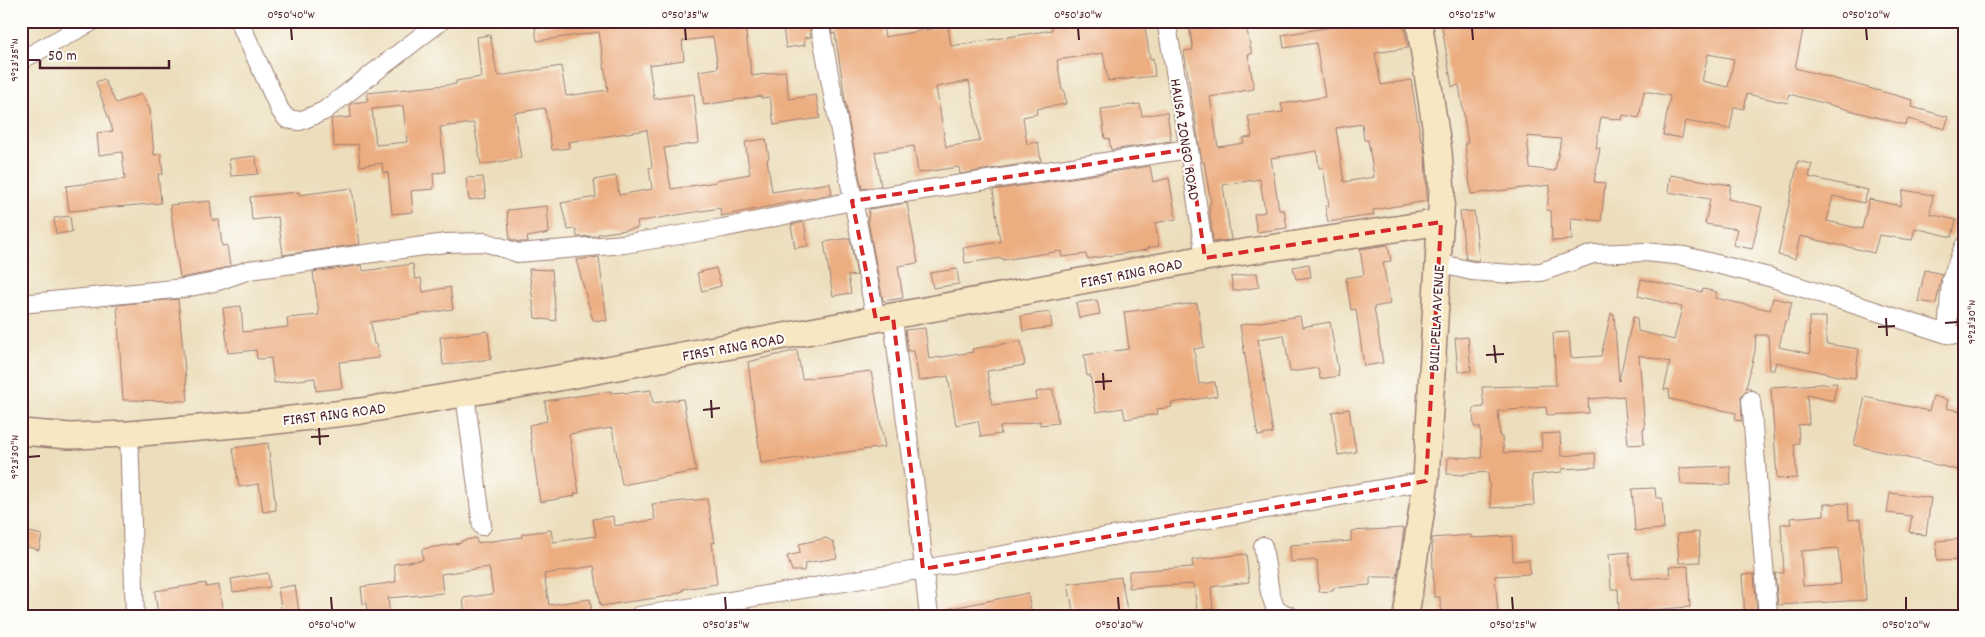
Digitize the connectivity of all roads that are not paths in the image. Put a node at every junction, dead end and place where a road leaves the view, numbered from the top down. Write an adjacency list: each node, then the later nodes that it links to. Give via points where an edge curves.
1 (93, 21): 7 (street)
2 (239, 21): 3 (street, via 280,110 287,119 300,121 324,111)
3 (441, 21)
4 (819, 21): 9 (street)
5 (1166, 21): 8 (street, HAUSA ZONGO ROAD)
6 (1419, 21): 10 (street, BUILPELA AVENUE, via 1439,152)
7 (21, 60)
8 (1189, 149): 9 (street); 12 (street, HAUSA ZONGO ROAD)
9 (852, 201): 14 (street, via 723,228 624,244 518,253 485,242 446,242 249,270 185,288); 15 (street)
10 (1440, 222): 12 (street, FIRST RING ROAD); 13 (street, BUILPELA AVENUE)
11 (1964, 246): 16 (street, via 1951,280)
12 (1205, 258): 15 (street, FIRST RING ROAD)
13 (1438, 263): 16 (street, via 1472,271 1512,274 1541,272 1593,254 1645,252 1684,256 1770,277); 21 (street, BUILPELA AVENUE)
14 (21, 304)
15 (885, 318): 17 (street, FIRST RING ROAD); 24 (street, via 897,360)
16 (1955, 335)
17 (465, 394): 20 (street, FIRST RING ROAD, via 361,411); 22 (street)
18 (1750, 400): 30 (street)
19 (21, 432): 20 (street, FIRST RING ROAD, via 70,436)
20 (129, 434): 25 (street)
21 (1426, 481): 24 (street); 29 (street, BUILPELA AVENUE)
22 (482, 526)
23 (1263, 546): 28 (street, via 1276,610)
24 (923, 569): 26 (street); 27 (street)
25 (135, 616)
26 (639, 616)
27 (929, 616)
28 (1290, 616)
29 (1406, 616)
30 (1768, 616)

